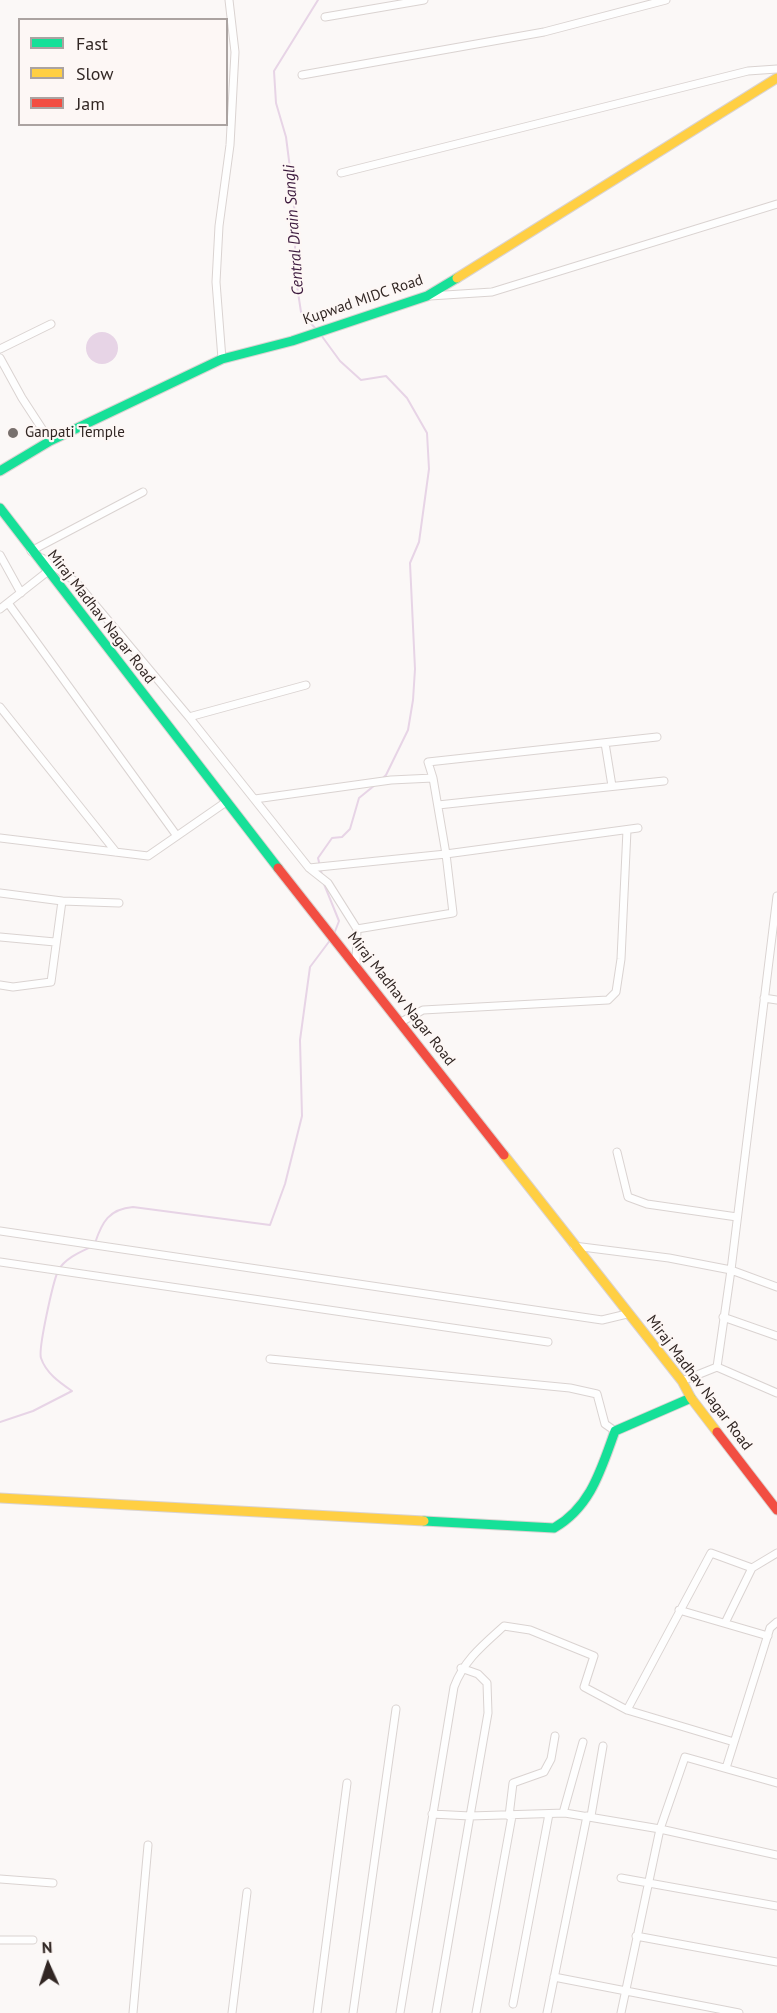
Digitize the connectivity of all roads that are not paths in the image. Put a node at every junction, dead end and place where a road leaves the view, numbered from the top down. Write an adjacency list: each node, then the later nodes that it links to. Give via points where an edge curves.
1 (229, 0): 14 (street, via 234,62 216,282)
2 (424, 0): 4 (street)
3 (666, 0): 6 (street, via 544,32)
4 (325, 17)
5 (777, 69): 8 (street, via 748,71)
6 (302, 75)
7 (777, 78): 10 (street, Kupwad MIDC Road)
8 (341, 173)
9 (777, 204): 10 (street, via 492,292)
10 (427, 296): 14 (street, Kupwad MIDC Road, via 292,341)
11 (51, 324): 12 (street)
12 (0, 349)
13 (0, 358): 15 (street)
14 (222, 359): 15 (street, Kupwad MIDC Road)
15 (50, 441): 16 (street, Kupwad MIDC Road)
16 (0, 471)
17 (143, 492): 19 (street)
18 (0, 508): 19 (street, Miraj Madhav Nagar Road)
19 (31, 551): 21 (street, Miraj Madhav Nagar Road); 27 (street, via 76,582)
20 (0, 555): 22 (street)
21 (47, 572): 22 (street); 34 (street, Miraj Madhav Nagar Road)
22 (21, 593): 23 (street)
23 (8, 603): 24 (street); 38 (street)
24 (0, 609)
25 (306, 685): 27 (street)
26 (0, 707): 40 (street)
27 (189, 717): 33 (street)
28 (657, 737): 29 (street)
29 (605, 743): 30 (street, via 428,762); 32 (street)
30 (433, 778): 33 (street); 35 (street)
31 (664, 781): 32 (street)
32 (612, 786): 35 (street)
33 (255, 799): 42 (street)
34 (226, 802): 38 (street); 50 (street, Miraj Madhav Nagar Road)
35 (438, 805): 41 (street)
36 (638, 828): 37 (street)
37 (627, 830): 41 (street); 54 (street, via 621,959 616,992 608,1000 423,1010)
38 (177, 836): 40 (street, via 148,856)
39 (0, 838): 40 (street)
40 (116, 852)
41 (446, 854): 42 (street); 47 (street, via 453,913)
42 (309, 868): 47 (street, via 328,883)
43 (0, 893): 45 (street)
44 (777, 896): 52 (street)
45 (63, 901): 46 (street); 49 (street)
46 (119, 903)
47 (357, 929): 50 (street)
48 (0, 937): 49 (street)
49 (55, 942): 51 (street, via 51,982)
50 (357, 966): 54 (street, Miraj Madhav Nagar Road)
51 (0, 985)
52 (764, 998): 53 (street); 56 (street)
53 (777, 1000)
54 (401, 1022): 58 (street, Miraj Madhav Nagar Road)
55 (617, 1152): 56 (street, via 628,1197 647,1204)
56 (737, 1218): 60 (street)
57 (0, 1231): 62 (street, via 602,1320)
58 (574, 1246): 60 (street); 62 (street, Miraj Madhav Nagar Road)
59 (0, 1262): 65 (street)
60 (731, 1270): 61 (street); 63 (street)
61 (777, 1287)
62 (627, 1314): 68 (street, Miraj Madhav Nagar Road)
63 (723, 1317): 64 (street); 67 (street)
64 (777, 1336)
65 (548, 1342)
66 (270, 1359): 71 (street, via 570,1388 597,1394 605,1424)
67 (717, 1367): 68 (street); 69 (street)
68 (682, 1381): 70 (street, Miraj Madhav Nagar Road)
69 (777, 1393)
70 (691, 1398): 71 (street); 73 (street, Miraj Madhav Nagar Road)
71 (615, 1431): 72 (street, via 594,1489 574,1514 554,1528)
72 (0, 1498)
73 (777, 1510)
74 (777, 1554): 75 (street)
75 (752, 1568): 76 (street, via 711,1553); 78 (street)
76 (679, 1610): 78 (street); 82 (street)
77 (777, 1622): 79 (street)
78 (725, 1623): 79 (street)
79 (768, 1636): 85 (street)
80 (461, 1668): 82 (street, via 504,1626 530,1630 594,1656 584,1687); 91 (street, via 454,1687); 93 (street, via 478,1674 487,1683 488,1713)
81 (396, 1709): 115 (street)
82 (627, 1710): 85 (street)
83 (555, 1737): 94 (street, via 544,1772 513,1783)
84 (583, 1742): 90 (street)
85 (734, 1742): 87 (street)
86 (603, 1746): 95 (street)
87 (726, 1767): 89 (street); 96 (street, via 685,1757)
88 (347, 1783): 114 (street)
89 (777, 1783)
90 (563, 1813): 92 (street); 95 (street)
91 (432, 1814): 93 (street); 116 (street)
92 (549, 1814): 94 (street); 111 (street)
93 (470, 1816): 94 (street); 117 (street)
94 (510, 1816): 118 (street)
95 (589, 1816): 96 (street); 109 (street)
96 (660, 1829): 98 (street); 102 (street)
97 (148, 1845): 112 (street)
98 (777, 1855)
99 (621, 1878): 102 (street)
100 (0, 1879): 101 (street)
101 (53, 1883)
102 (648, 1883): 104 (street); 105 (street)
103 (247, 1892): 113 (street)
104 (777, 1906)
105 (636, 1936): 108 (street); 110 (street)
106 (0, 1940): 107 (street)
107 (33, 1940)
108 (777, 1962)
109 (554, 1977): 110 (street); 119 (street)
110 (625, 1990): 120 (street); 121 (street)
111 (513, 2004)
112 (133, 2013)
113 (232, 2013)
114 (317, 2013)
115 (353, 2013)
116 (400, 2013)
117 (436, 2013)
118 (477, 2013)
119 (547, 2013)
120 (621, 2013)
121 (739, 2013)

